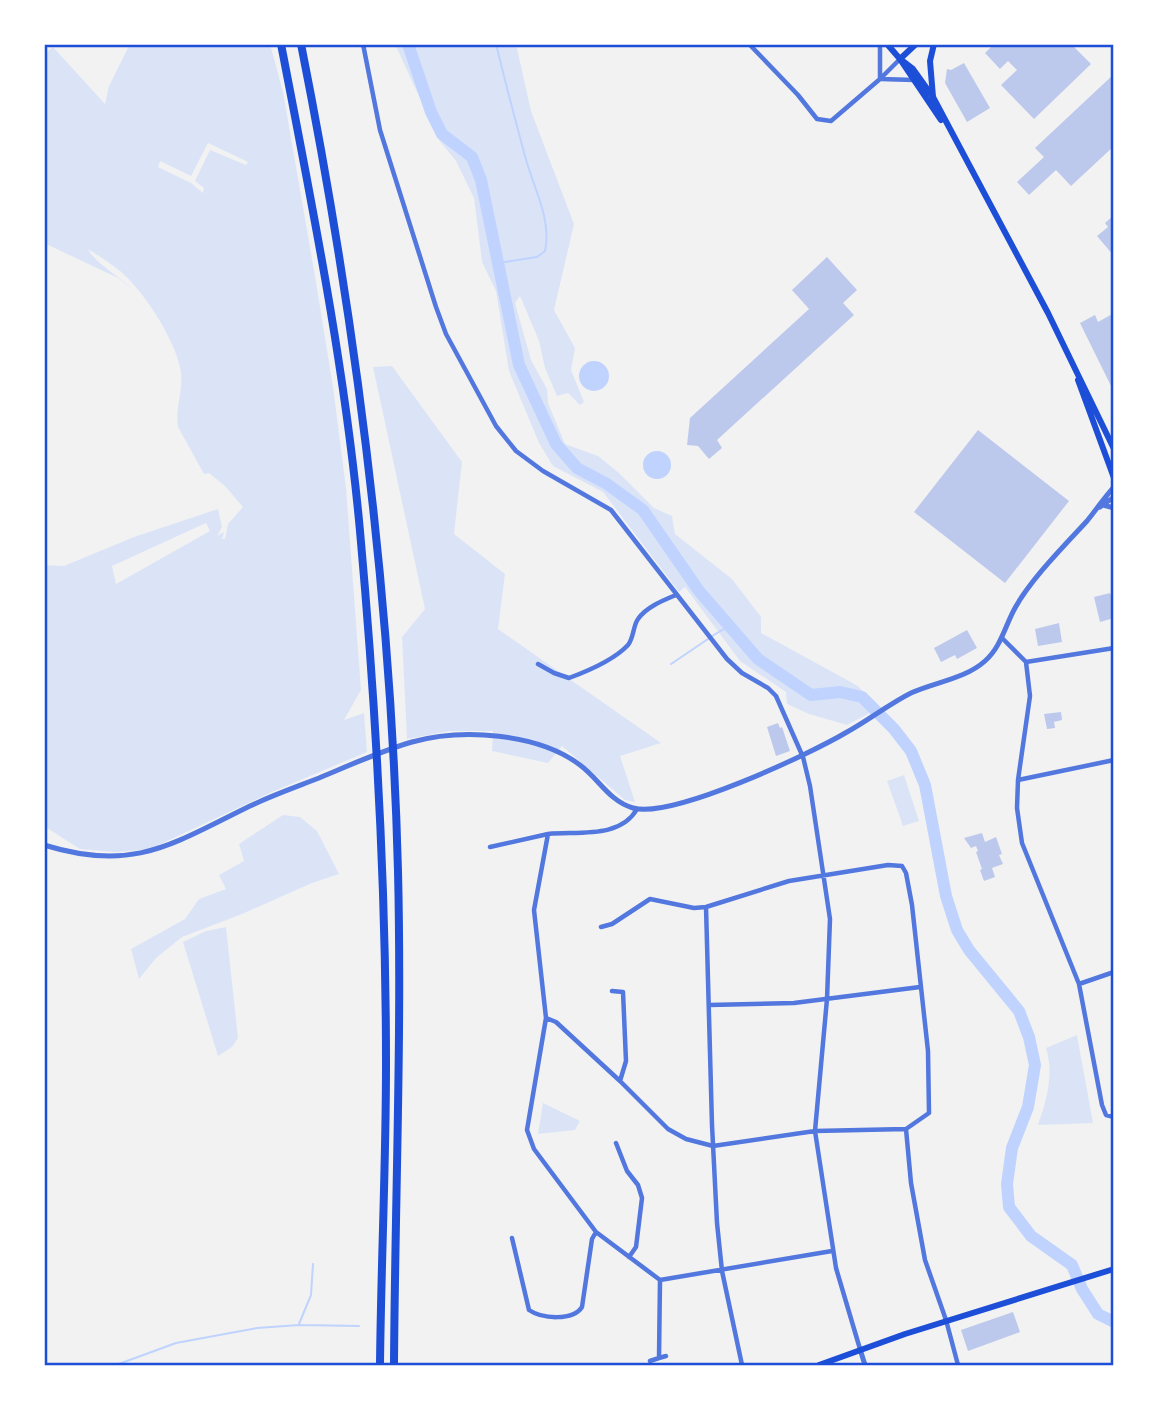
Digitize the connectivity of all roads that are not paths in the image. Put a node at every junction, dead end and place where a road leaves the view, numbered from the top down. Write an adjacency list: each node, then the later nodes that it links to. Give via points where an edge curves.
1 (281, 44): 62 (highway, via 342,389 360,527 371,667 386,1065)
2 (300, 44): 63 (highway, via 344,286 367,453 387,663 398,869 400,1065)
3 (363, 44): 22 (street, via 380,130 436,307 496,426 516,451 543,471 611,510)
4 (749, 44): 10 (street, via 817,119 831,121)
5 (880, 44): 10 (street)
6 (887, 44): 9 (main road)
7 (916, 44): 9 (main road)
8 (934, 44): 12 (main road, via 930,61)
9 (900, 59): 10 (street); 11 (main road); 12 (main road)
10 (880, 79): 11 (street)
11 (914, 80): 13 (main road)
12 (933, 97): 13 (main road)
13 (963, 154): 14 (main road)
14 (1073, 361): 15 (main road); 16 (main road)
15 (1114, 449)
16 (1114, 478)
17 (1114, 487): 21 (street)
18 (1114, 497): 19 (street)
19 (1102, 505): 20 (street); 21 (street)
20 (1114, 508)
21 (1097, 510): 23 (street, via 1016,606)
22 (676, 595): 26 (street, via 638,619 626,646 597,666 569,678); 27 (street, via 734,666 776,696)
23 (1002, 638): 25 (street); 27 (street, via 971,671 909,694)
24 (1114, 648): 25 (street)
25 (1026, 662): 29 (street, via 1029,710)
26 (538, 664)
27 (803, 757): 30 (street, via 685,803); 34 (street)
28 (1114, 760): 29 (street)
29 (1018, 780): 38 (street, via 1022,844)
30 (637, 809): 31 (street, via 631,820 611,829); 32 (street, via 615,800 584,767 546,747 498,736 449,735 362,760 159,848 121,856 88,856)
31 (548, 834): 33 (street); 43 (street, via 534,910)
32 (44, 845)
33 (489, 847)
34 (824, 874): 35 (street); 39 (street, via 902,866 912,905); 41 (street, via 830,919)
35 (706, 907): 36 (street, via 650,899); 42 (street)
36 (601, 927)
37 (1114, 972): 38 (street)
38 (1079, 984): 45 (street, via 1102,1105 1106,1115)
39 (920, 987): 41 (street); 46 (street, via 929,1113)
40 (612, 991): 44 (street, via 623,992 626,1061)
41 (827, 999): 42 (street); 47 (street)
42 (709, 1005): 49 (street)
43 (546, 1018): 44 (street); 50 (street, via 527,1130 534,1149)
44 (620, 1081): 49 (street, via 668,1129)
45 (1113, 1117)
46 (906, 1129): 47 (street); 57 (street, via 925,1260)
47 (814, 1131): 49 (street); 52 (street)
48 (617, 1143): 53 (street, via 642,1198 636,1247)
49 (713, 1146): 55 (street)
50 (596, 1232): 51 (street, via 582,1307 570,1317 529,1310); 53 (street)
51 (512, 1238)
52 (832, 1251): 55 (street); 58 (street)
53 (629, 1257): 56 (street)
54 (1114, 1269): 57 (main road)
55 (722, 1271): 56 (street); 64 (street)
56 (660, 1280): 60 (street)
57 (946, 1320): 58 (main road); 67 (street)
58 (860, 1349): 65 (main road); 66 (street)
59 (666, 1356): 60 (street)
60 (659, 1359): 61 (street)
61 (650, 1361)
62 (380, 1365)
63 (394, 1365)
64 (742, 1365)
65 (819, 1365)
66 (865, 1365)
67 (958, 1365)

